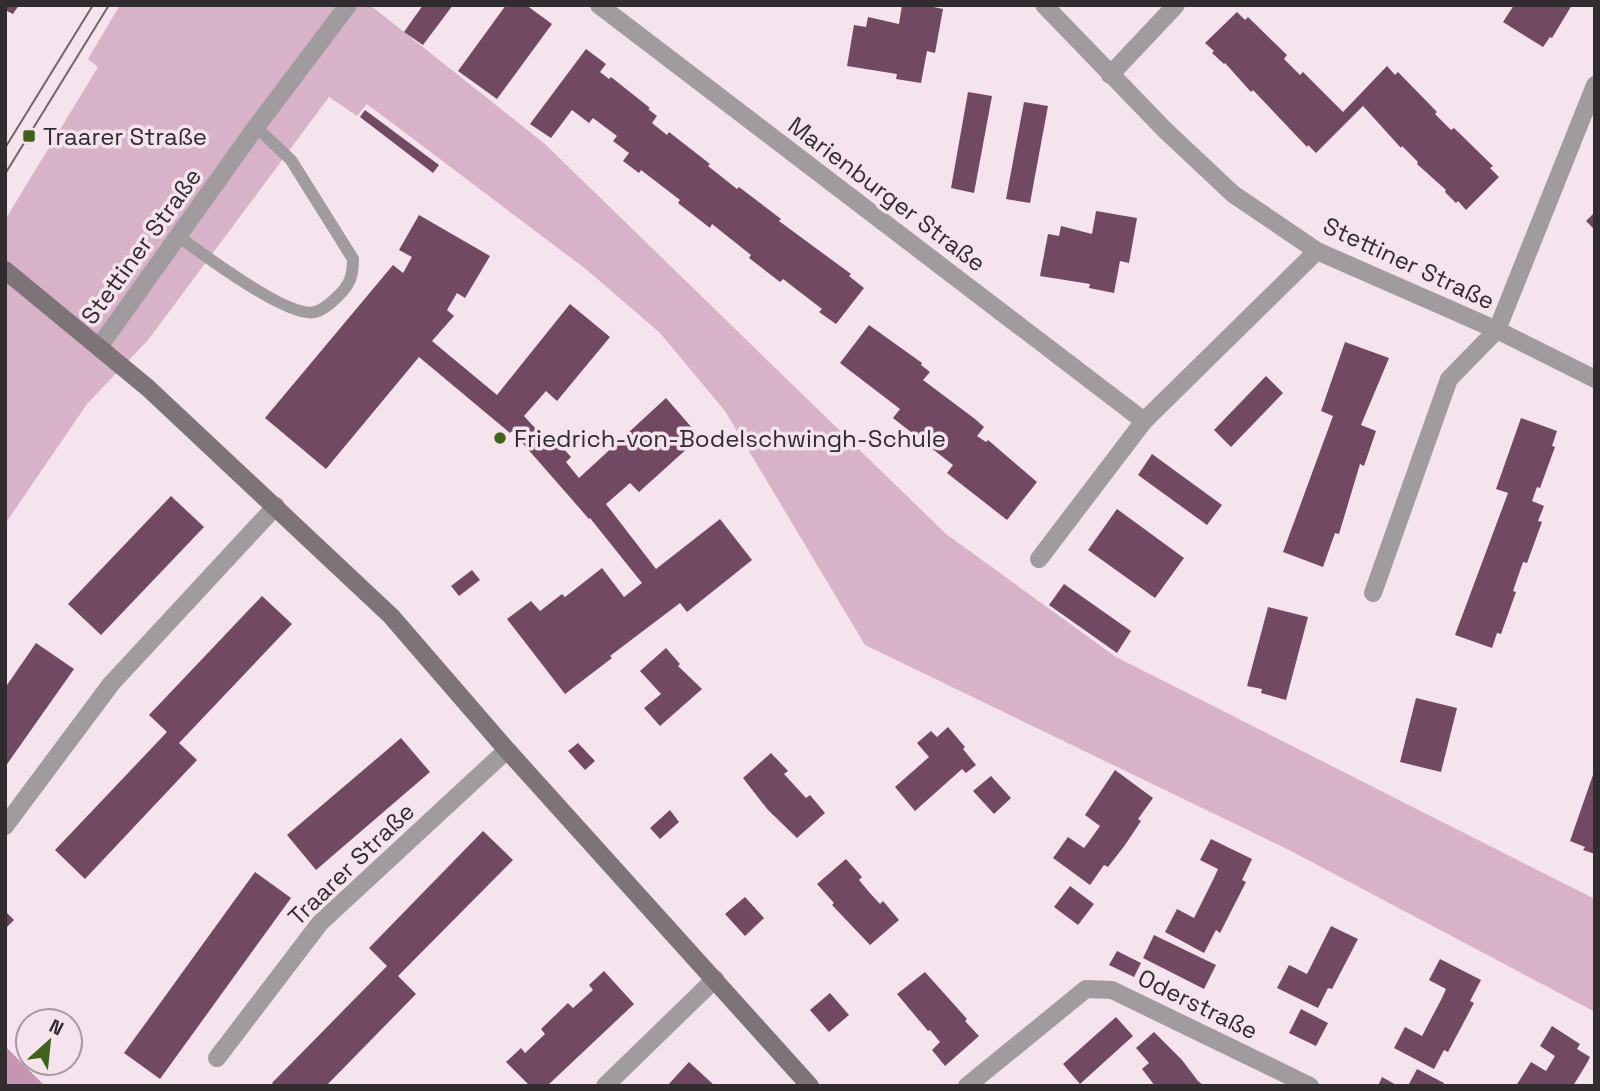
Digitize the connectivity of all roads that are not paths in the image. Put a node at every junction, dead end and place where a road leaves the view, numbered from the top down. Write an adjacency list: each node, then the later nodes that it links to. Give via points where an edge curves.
1 (348, 5): 7 (street, Stettiner Straße)
2 (599, 5): 14 (street, Marienburger Straße)
3 (1044, 5): 5 (street, Stettiner Straße)
4 (1176, 5): 5 (street)
5 (1110, 75): 9 (street, Stettiner Straße, via 1233,194)
6 (1595, 85): 11 (street, Stettiner Straße)
7 (256, 127): 8 (street, Stettiner Straße); 8 (lane, via 291,160 353,259 353,277 344,291 313,313 297,311)
8 (178, 236): 12 (street, Stettiner Straße)
9 (1317, 251): 11 (street, Stettiner Straße); 14 (street)
10 (5, 270): 12 (street)
11 (1497, 330): 13 (street, Stettiner Straße); 17 (street, Stettiner Straße, via 1449,379)
12 (99, 347): 15 (street)
13 (1595, 379)
14 (1144, 421): 16 (street)
15 (276, 506): 18 (street, via 391,616); 19 (street, via 111,684)
16 (1039, 559)
17 (1373, 593)
18 (507, 750): 20 (street); 21 (street, Traarer Straße, via 320,923)
19 (5, 826)
20 (715, 979): 22 (street); 23 (street)
21 (217, 1058)
22 (605, 1086)
23 (810, 1086)
24 (967, 1086): 25 (street, Oderstraße, via 1086,989 1112,990)
25 (1310, 1086)

